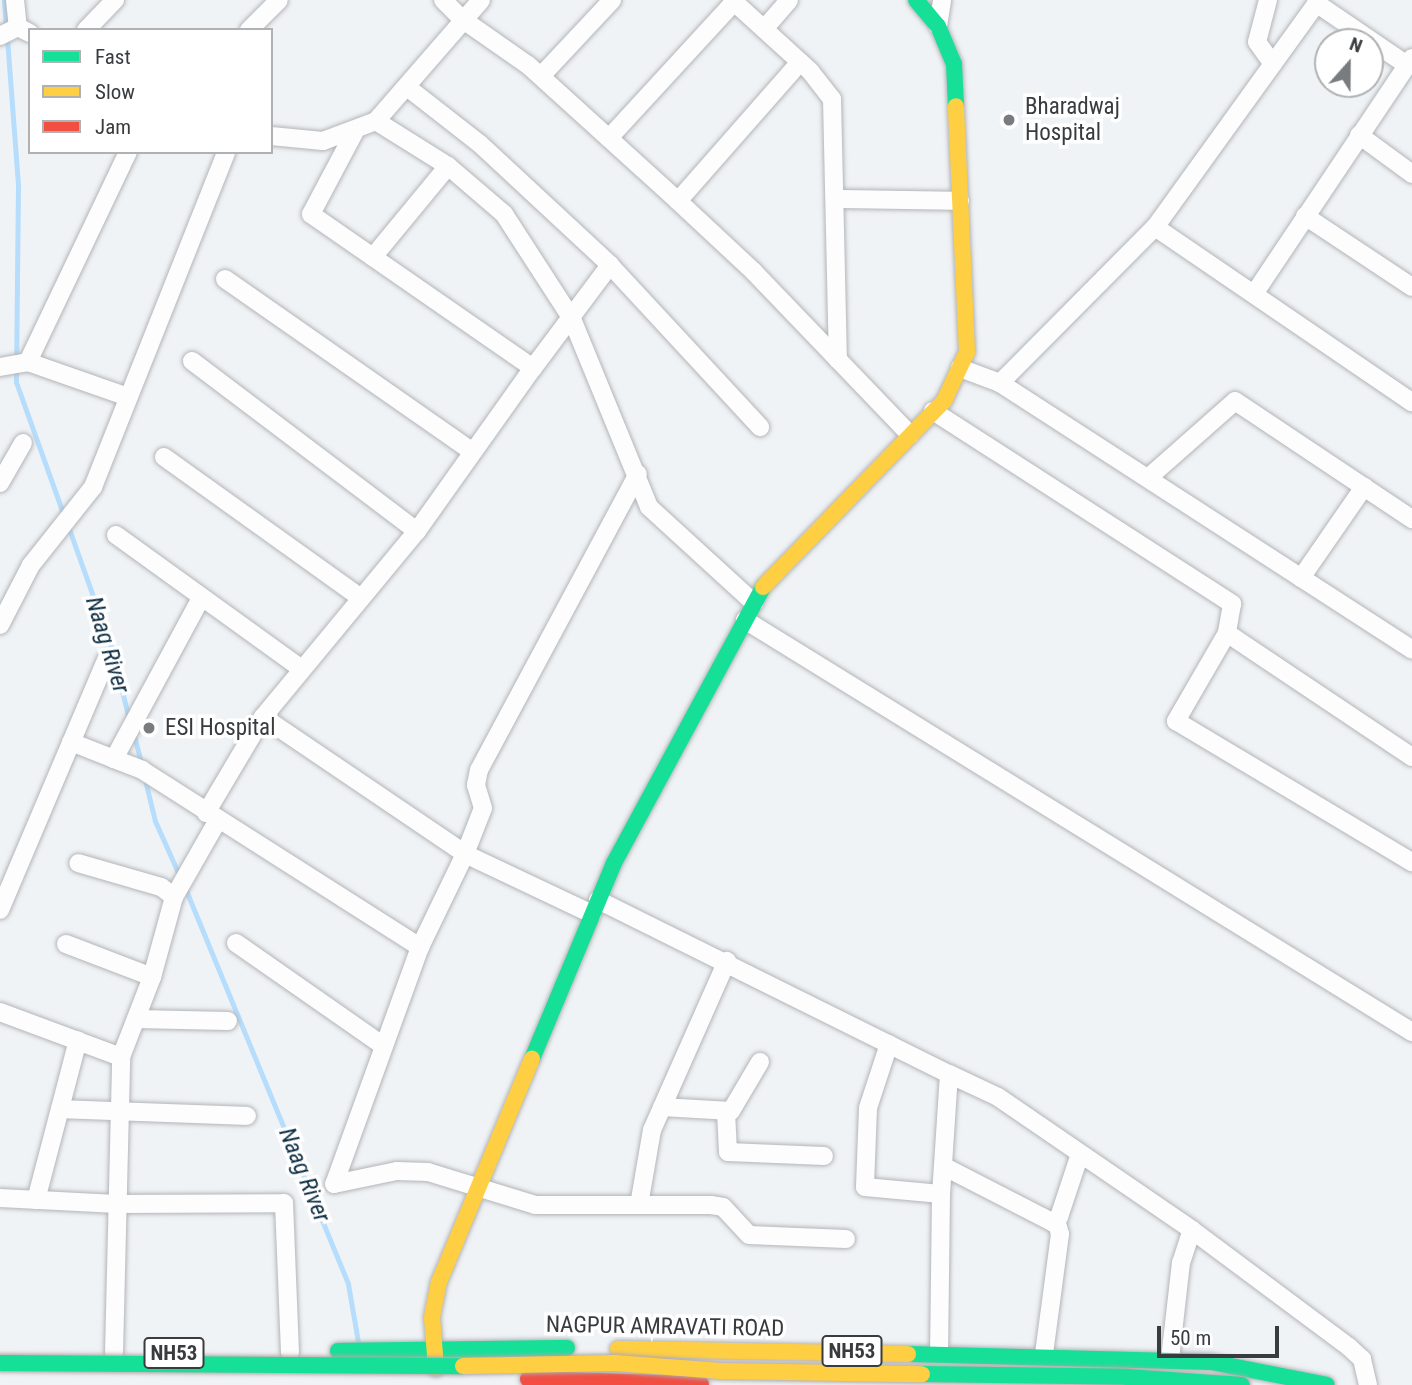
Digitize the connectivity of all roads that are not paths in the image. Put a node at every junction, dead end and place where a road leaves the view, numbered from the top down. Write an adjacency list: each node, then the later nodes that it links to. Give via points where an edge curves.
1 (15, 0): 18 (street)
2 (115, 0): 15 (street)
3 (279, 0): 16 (street)
4 (443, 0): 13 (street)
5 (481, 0): 13 (street)
6 (612, 0): 22 (street)
7 (789, 0): 17 (street)
8 (916, 0): 14 (main road)
9 (942, 0): 14 (street)
10 (1268, 0): 21 (street, via 1257,42)
11 (733, 1): 17 (street); 28 (street)
12 (1317, 2): 19 (street); 21 (street)
13 (462, 19): 22 (street); 23 (street)
14 (938, 26): 35 (main road, via 954,64)
15 (88, 28)
16 (251, 28)
17 (764, 29): 20 (street)
18 (13, 31)
19 (1410, 61): 26 (street)
20 (800, 62): 33 (street, via 832,99); 34 (street)
21 (1273, 64): 37 (street)
22 (541, 76): 28 (street)
23 (407, 87): 24 (street); 39 (street, via 480,144)
24 (376, 121): 25 (street); 31 (street)
25 (354, 133): 27 (street, via 323,141); 38 (street, via 311,214)
26 (1359, 135): 32 (street); 36 (street)
27 (273, 136)
28 (609, 138): 34 (street)
29 (127, 154): 46 (street)
30 (225, 154): 51 (street)
31 (448, 166): 38 (street); 43 (street, via 504,214)
32 (1412, 174)
33 (836, 199): 35 (street); 44 (street)
34 (678, 201): 44 (street)
35 (960, 201): 49 (main road, via 967,352)
36 (1305, 216): 41 (street); 42 (street)
37 (1155, 227): 42 (street); 50 (street)
38 (373, 257): 48 (street)
39 (610, 265): 43 (street); 54 (street)
40 (225, 279): 57 (street)
41 (1412, 287)
42 (1254, 294): 52 (street)
43 (572, 319): 48 (street); 59 (street)
44 (838, 360): 55 (street)
45 (192, 362): 64 (street)
46 (25, 363): 47 (street); 51 (street)
47 (0, 367)
48 (533, 368): 57 (street)
49 (960, 368): 50 (street); 53 (main road, via 944,401)
50 (1000, 383): 60 (street)
51 (128, 397): 71 (street, via 93,486 31,565)
52 (1412, 402)
53 (933, 411): 55 (main road); 72 (street, via 1232,604)
54 (760, 427)
55 (910, 435): 69 (main road, via 762,588)
56 (23, 443): 61 (street)
57 (473, 452): 64 (street)
58 (164, 457): 68 (street)
59 (638, 474): 69 (street, via 649,507); 81 (street, via 479,770 476,785 483,808)
60 (1148, 478): 62 (street, via 1235,401); 66 (street)
61 (0, 483)
62 (1364, 487): 63 (street); 66 (street)
63 (1412, 519)
64 (417, 531): 68 (street)
65 (116, 535): 67 (street)
66 (1301, 578): 73 (street)
67 (201, 598): 75 (street); 79 (street)
68 (361, 598): 75 (street)
69 (754, 603): 70 (main road)
70 (745, 620): 85 (main road); 95 (street)
71 (0, 625)
72 (1227, 633): 78 (street); 82 (street, via 1175,721)
73 (1412, 650)
74 (106, 660): 77 (street)
75 (302, 669): 76 (street)
76 (262, 717): 80 (street); 81 (street)
77 (71, 743): 79 (street); 86 (street)
78 (1412, 757)
79 (114, 759): 80 (street, via 142,770)
80 (212, 816): 84 (street, via 193,870); 89 (street)
81 (465, 853): 85 (street); 89 (street)
82 (1412, 862)
83 (78, 863): 84 (street)
84 (177, 893): 91 (street)
85 (595, 907): 90 (street); 110 (main road)
86 (0, 910)
87 (236, 943): 98 (street)
88 (66, 944): 91 (street)
89 (420, 947): 98 (street)
90 (727, 961): 97 (street); 102 (street)
91 (152, 978): 93 (street)
92 (0, 1012): 96 (street)
93 (136, 1019): 94 (street); 99 (street)
94 (228, 1021)
95 (1412, 1032)
96 (78, 1041): 99 (street); 103 (street)
97 (889, 1044): 101 (street); 111 (street, via 868,1108 864,1187)
98 (382, 1045): 110 (street, via 334,1184 412,1170)
99 (121, 1057): 104 (street)
100 (760, 1062): 105 (street, via 734,1107)
101 (949, 1074): 107 (street, via 998,1097); 109 (street)
102 (662, 1107): 105 (street); 115 (street, via 645,1154)
103 (60, 1109): 104 (street); 113 (street)
104 (121, 1111): 106 (street); 114 (street)
105 (726, 1112): 108 (street, via 728,1152)
106 (247, 1116)
107 (1080, 1154): 116 (street); 117 (street)
108 (824, 1156)
109 (943, 1166): 111 (street); 116 (street, via 1045,1220)
110 (477, 1185): 115 (street, via 535,1205); 119 (main road, via 439,1282)
111 (941, 1194): 121 (street)
112 (0, 1198): 113 (street)
113 (36, 1200): 114 (street)
114 (117, 1204): 122 (street); 123 (street, via 285,1205)
115 (639, 1205): 118 (street, via 723,1207 749,1235)
116 (1056, 1220): 124 (street, via 1060,1234)
117 (1192, 1230): 125 (street, via 1181,1263); 133 (street, via 1349,1347 1362,1359)
118 (846, 1239)
119 (432, 1347): 121 (main road, NAGPUR AMRAVATI ROAD / NH53); 123 (main road, NAGPUR AMRAVATI ROAD / NH53); 128 (main road)
120 (0, 1351): 122 (main road, NAGPUR AMRAVATI ROAD / NH53)
121 (939, 1352): 124 (main road, NAGPUR AMRAVATI ROAD / NH53)
122 (114, 1353): 123 (main road, NAGPUR AMRAVATI ROAD / NH53)
123 (290, 1353)
124 (1044, 1354): 125 (main road, NAGPUR AMRAVATI ROAD / NH53)
125 (1170, 1359): 132 (main road, NAGPUR AMRAVATI ROAD / NH53, via 1212,1362)
126 (0, 1363): 131 (main road, bridge, via 415,1367 615,1363 721,1370 1127,1377)
127 (0, 1372): 128 (main road, NH53)
128 (437, 1376): 129 (main road, NH53)
129 (551, 1383): 130 (main road, NH53)
130 (728, 1385)
131 (1242, 1385)
132 (1327, 1385)
133 (1368, 1385)

